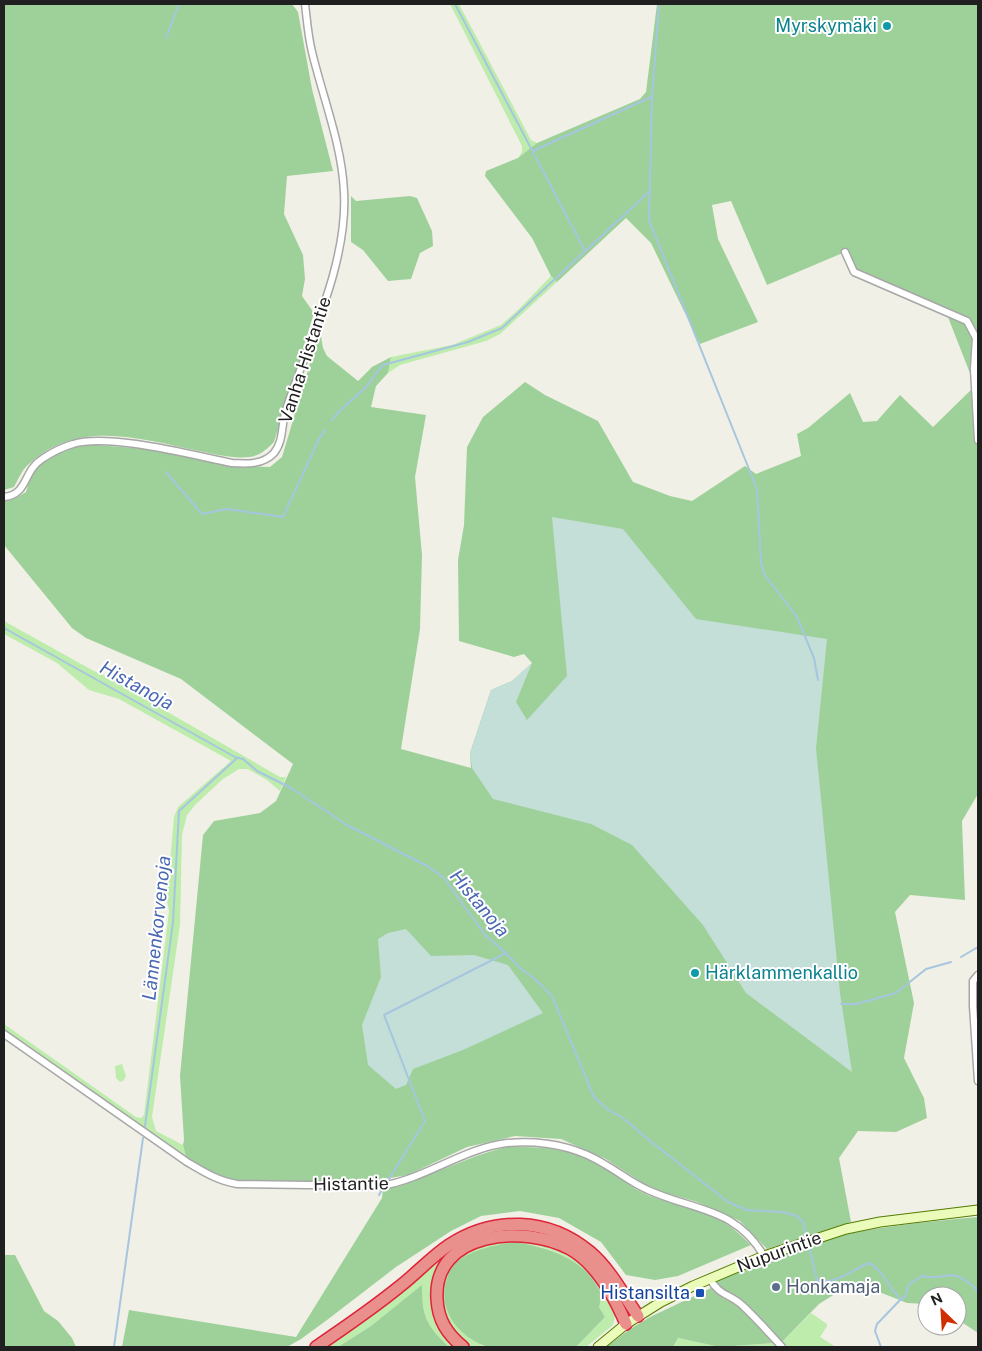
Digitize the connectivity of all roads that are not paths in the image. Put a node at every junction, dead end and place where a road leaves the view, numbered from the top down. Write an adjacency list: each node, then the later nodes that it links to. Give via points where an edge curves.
1 (305, 4): 4 (street, Vanha Histantie, via 312,50 341,168 345,207 339,252 330,285 285,412 275,452 267,459 246,464 129,444 80,442 42,459 28,472 18,492)
2 (845, 252): 3 (street, via 854,272 968,321 976,338 974,369)
3 (978, 440)
4 (4, 497)
5 (978, 975): 7 (street, via 973,981 973,989)
6 (4, 1034): 9 (street, Histantie, via 187,1162 227,1183 381,1186 411,1179 483,1149 505,1143 538,1142 575,1150 646,1189 728,1219 741,1227)
7 (978, 1081)
8 (978, 1210): 9 (main road, Nupurintie, via 855,1227)
9 (764, 1256): 10 (main road, Nupurintie)
10 (710, 1279): 11 (main road, Nupurintie); 16 (street, via 721,1293 741,1304)
11 (638, 1316): 12 (main road, Nupurintie); 13 (highway, via 591,1252 556,1231 523,1224 502,1224 468,1234 447,1246 371,1310)
12 (626, 1324): 14 (highway, via 602,1279 571,1249 517,1234 497,1236 481,1240 454,1255 445,1265 439,1280 436,1292 438,1314 448,1332); 15 (main road, Nupurintie)
13 (316, 1347)
14 (463, 1347)
15 (598, 1347)
16 (782, 1347)

